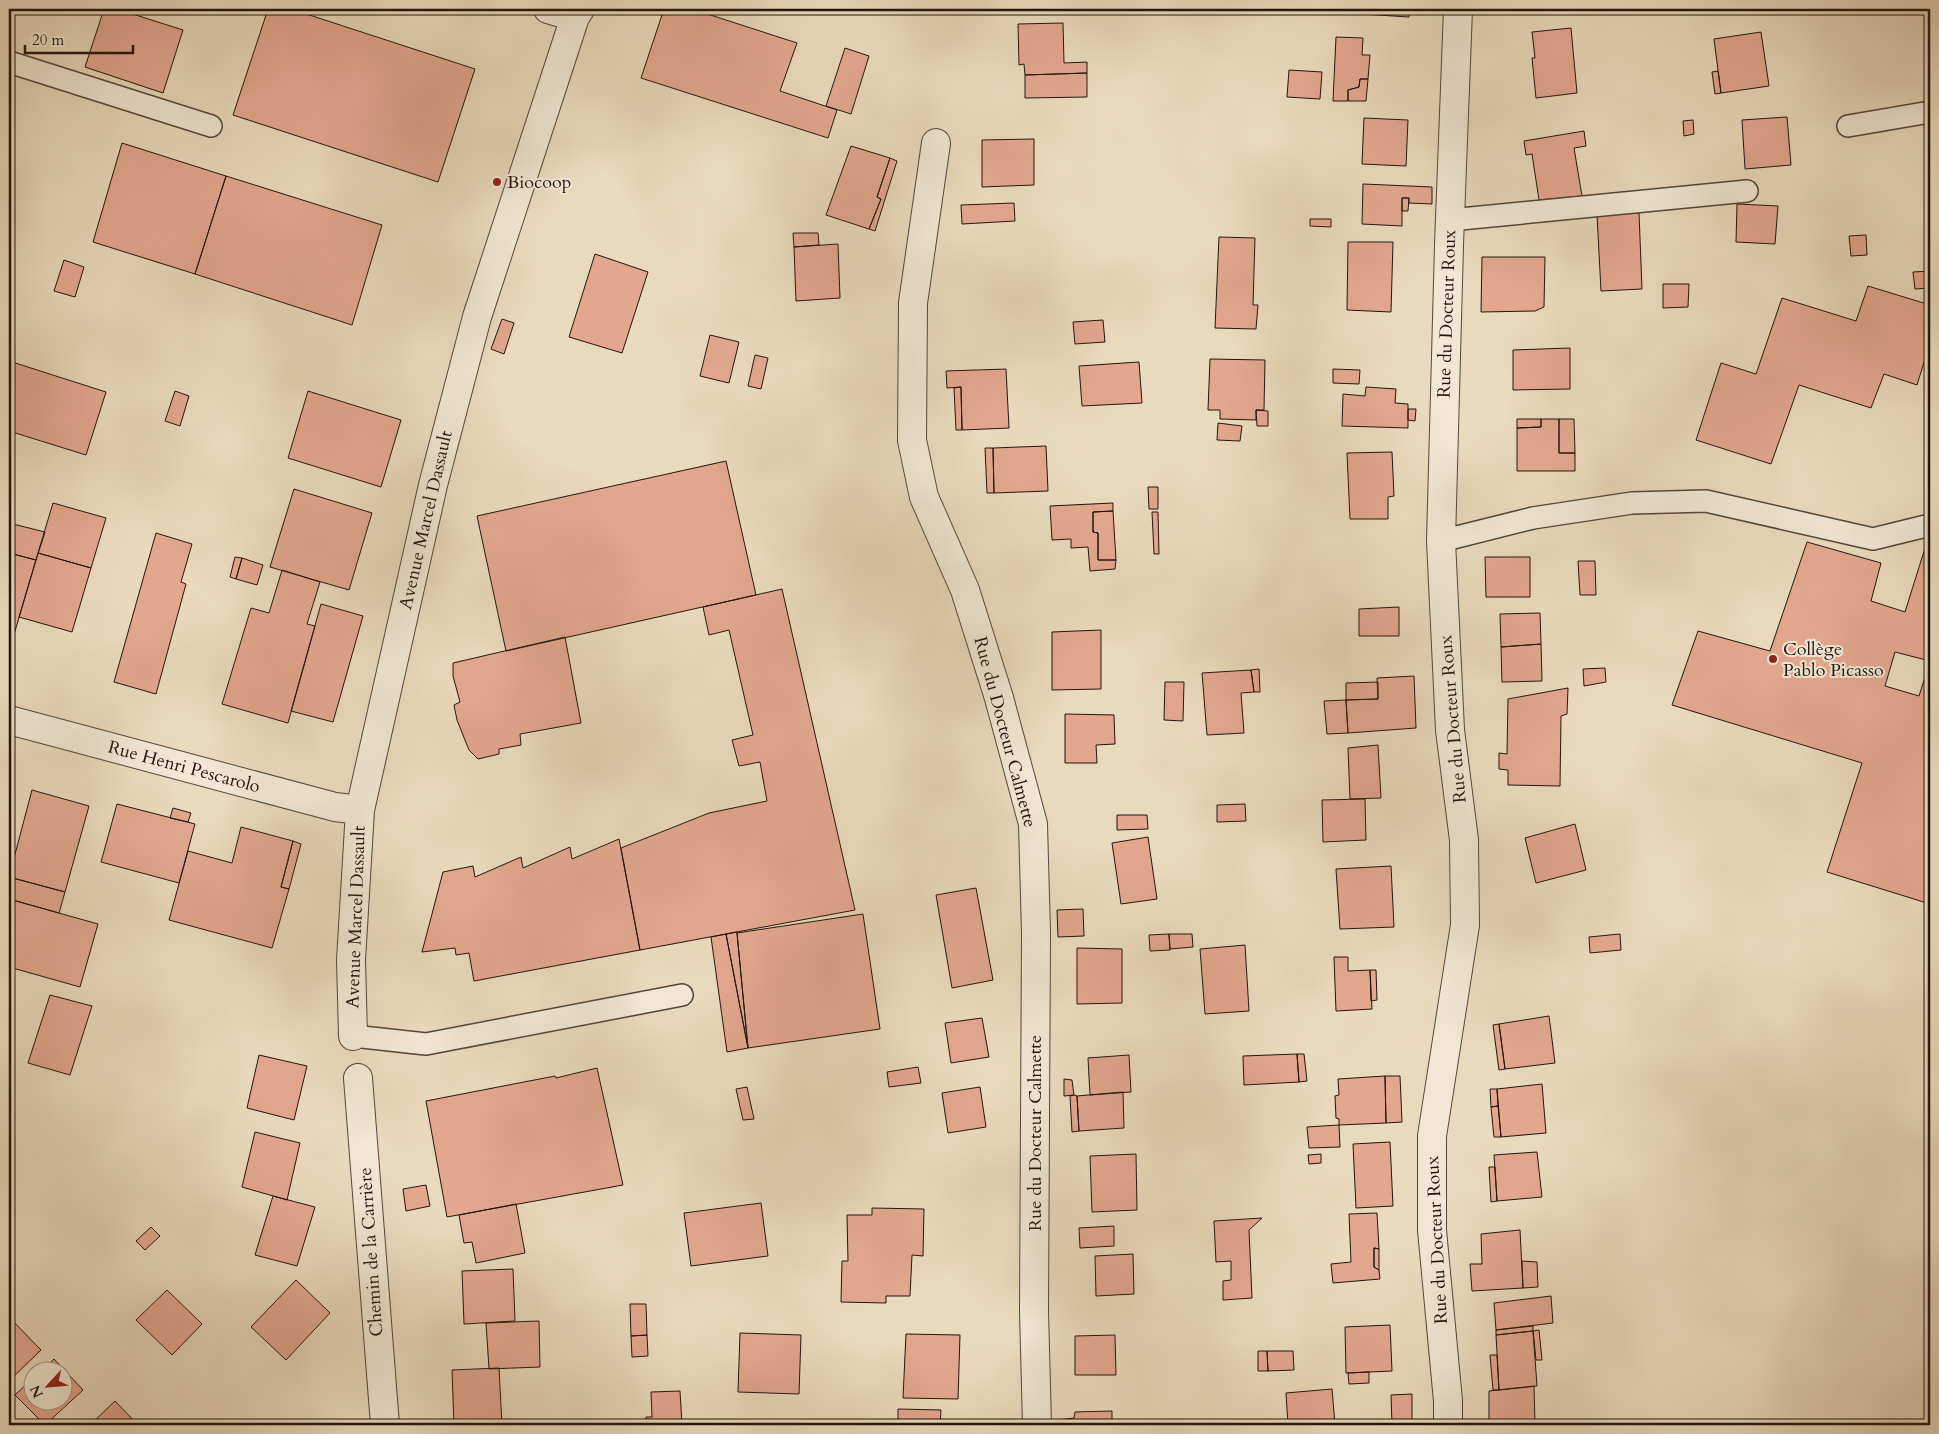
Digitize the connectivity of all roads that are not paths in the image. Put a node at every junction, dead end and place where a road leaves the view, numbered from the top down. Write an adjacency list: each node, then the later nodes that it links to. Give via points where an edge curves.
1 (548, 9): 3 (street, Avenue Marcel Dassault)
2 (1458, 9): 10 (street, Rue du Docteur Roux)
3 (578, 13): 14 (street, Avenue Marcel Dassault, via 477,317 433,484)
4 (9, 62): 6 (lane)
5 (1930, 112): 7 (lane)
6 (211, 126)
7 (1848, 126)
8 (936, 143): 19 (street, Rue du Docteur Calmette, via 914,303 912,440 924,497 965,590 999,698 1033,824)
9 (1747, 191): 10 (lane)
10 (1450, 220): 12 (street, Rue du Docteur Roux)
11 (1926, 526): 12 (lane, via 1873,540 1706,502 1632,503 1533,518)
12 (1441, 541): 20 (street, Rue du Docteur Roux, via 1450,730 1464,840 1465,906 1465,924 1432,1136 1432,1230)
13 (9, 720): 14 (street, Rue Henri Pescarolo, via 335,807)
14 (360, 810): 16 (street, Avenue Marcel Dassault, via 351,960)
15 (682, 995): 16 (lane, via 426,1044)
16 (353, 1036)
17 (358, 1078): 18 (street, Chemin de la Carrière)
18 (385, 1425)
19 (1037, 1425)
20 (1448, 1425)

